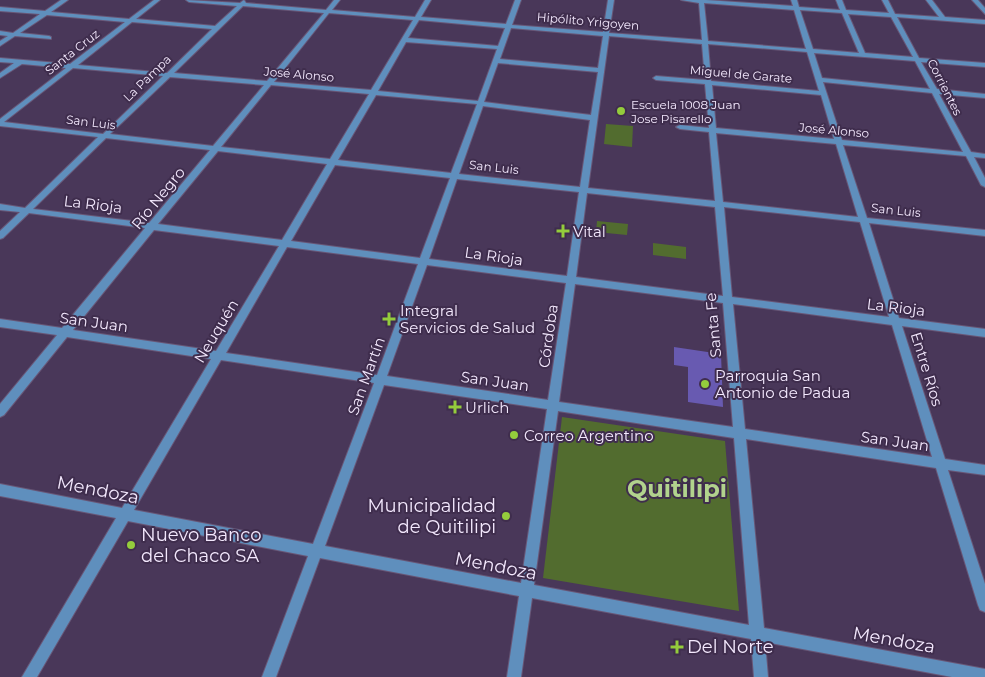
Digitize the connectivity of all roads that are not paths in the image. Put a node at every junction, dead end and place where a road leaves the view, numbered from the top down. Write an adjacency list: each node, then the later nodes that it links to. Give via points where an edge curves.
1 (65, 0): 21 (street)
2 (157, 0): 25 (street, Santa Cruz)
3 (189, 0): 15 (street, Hipólito Yrigoyen)
4 (337, 0): 18 (street, Río Negro)
5 (428, 0): 23 (street, Neuquén)
6 (518, 0): 27 (street, San Martín)
7 (611, 0): 31 (street, Córdoba)
8 (684, 0): 14 (street)
9 (794, 0): 16 (street, Entre Ríos)
10 (839, 0): 19 (street)
11 (884, 0): 22 (street, Corrientes)
12 (929, 0): 24 (street)
13 (976, 0): 20 (street)
14 (701, 1): 16 (street); 34 (street, Santa Fe)
15 (244, 2): 18 (street, Hipólito Yrigoyen); 28 (street, La Pampa)
16 (797, 8): 19 (street); 37 (street, Entre Ríos)
17 (0, 9): 21 (street)
18 (327, 12): 23 (street, Hipólito Yrigoyen); 51 (street, Río Negro)
19 (844, 12): 22 (street); 38 (street)
20 (985, 12)
21 (45, 13): 25 (street); 30 (street)
22 (893, 16): 24 (street); 40 (street, Corrientes)
23 (417, 19): 27 (street, Hipólito Yrigoyen); 33 (street, Neuquén)
24 (943, 19): 26 (street)
25 (131, 21): 28 (street); 43 (street, Santa Cruz)
26 (985, 22)
27 (509, 26): 31 (street, Hipólito Yrigoyen); 36 (street, San Martín)
28 (216, 28): 46 (street, La Pampa)
29 (0, 33): 30 (street)
30 (14, 34): 32 (street); 35 (street)
31 (606, 34): 34 (street, Hipólito Yrigoyen); 45 (street, Córdoba)
32 (49, 38)
33 (405, 40): 36 (street); 53 (street, Neuquén)
34 (705, 42): 37 (street, Hipólito Yrigoyen); 50 (street, Santa Fe)
35 (0, 44)
36 (502, 48): 41 (street, San Martín)
37 (810, 51): 38 (street, Hipólito Yrigoyen); 49 (street, Entre Ríos)
38 (863, 55): 40 (street, Hipólito Yrigoyen)
39 (0, 60): 42 (street, José Alonso)
40 (919, 60): 44 (street, Hipólito Yrigoyen); 52 (street, Corrientes)
41 (497, 61): 45 (street); 56 (street, San Martín)
42 (20, 62): 43 (street, José Alonso); 47 (street)
43 (71, 66): 46 (street, José Alonso); 58 (street, Santa Cruz)
44 (985, 66)
45 (601, 70): 57 (street, Córdoba)
46 (167, 75): 51 (street, José Alonso); 61 (street, La Pampa)
47 (0, 76)
48 (656, 78): 50 (street, Miguel de Garate)
49 (820, 80): 52 (street); 54 (street, Entre Ríos)
50 (708, 82): 54 (street, Miguel de Garate); 60 (street, Santa Fe)
51 (271, 83): 53 (street, José Alonso); 63 (street, Río Negro)
52 (934, 91): 55 (street); 64 (street, Corrientes)
53 (376, 92): 56 (street, José Alonso); 66 (street, Neuquén)
54 (823, 93): 62 (street, Entre Ríos)
55 (985, 96)
56 (482, 104): 57 (street, José Alonso); 67 (street, San Martín)
57 (595, 118): 69 (street, Córdoba)
58 (0, 123): 61 (street, San Luis)
59 (680, 127): 60 (street, José Alonso)
60 (714, 130): 62 (street, José Alonso); 70 (street, Santa Fe)
61 (104, 136): 63 (street, San Luis); 72 (street, La Pampa)
62 (839, 142): 64 (street, José Alonso); 73 (street, Entre Ríos)
63 (215, 148): 66 (street, San Luis); 74 (street, Río Negro)
64 (968, 154): 65 (street, José Alonso); 68 (street, Corrientes)
65 (985, 156)
66 (333, 162): 67 (street, San Luis); 77 (street, Neuquén)
67 (455, 176): 69 (street, San Luis); 78 (street, San Martín)
68 (985, 186)
69 (585, 189): 70 (street, San Luis); 79 (street, Córdoba)
70 (719, 204): 73 (street, San Luis); 80 (street, Santa Fe)
71 (0, 207): 72 (street, La Rioja)
72 (27, 210): 74 (street, La Rioja); 76 (street, La Pampa)
73 (863, 220): 75 (street, San Luis); 81 (street, Entre Ríos)
74 (153, 226): 77 (street, La Rioja); 83 (street, Río Negro)
75 (985, 232)
76 (0, 236)
77 (286, 244): 78 (street, La Rioja); 85 (street, Neuquén)
78 (423, 262): 79 (street, La Rioja); 86 (street, San Martín)
79 (571, 281): 80 (street, La Rioja); 87 (street, Córdoba)
80 (728, 301): 81 (street, La Rioja); 89 (street, Santa Fe)
81 (897, 322): 84 (street, La Rioja); 90 (street, Entre Ríos)
82 (0, 323): 83 (street, San Juan)
83 (65, 333): 85 (street, San Juan); 88 (street, Río Negro)
84 (985, 333)
85 (219, 354): 86 (street, San Juan); 93 (street, Neuquén)
86 (381, 379): 87 (street, San Juan); 94 (street, San Martín)
87 (554, 405): 89 (street, San Juan); 95 (street, Córdoba)
88 (0, 412)
89 (739, 433): 90 (street, San Juan); 97 (street, Santa Fe)
90 (940, 462): 91 (street, San Juan); 96 (street, Entre Ríos)
91 (985, 470)
92 (0, 490): 93 (street, Mendoza)
93 (125, 514): 94 (street, Mendoza); 99 (street, Neuquén)
94 (315, 551): 95 (street, Mendoza); 100 (street, San Martín)
95 (527, 590): 97 (street, Mendoza); 101 (street, Córdoba)
96 (985, 605)
97 (757, 634): 98 (street, Mendoza); 102 (street, Santa Fe)
98 (985, 676)
99 (29, 677)
100 (269, 677)
101 (514, 677)
102 (761, 677)

